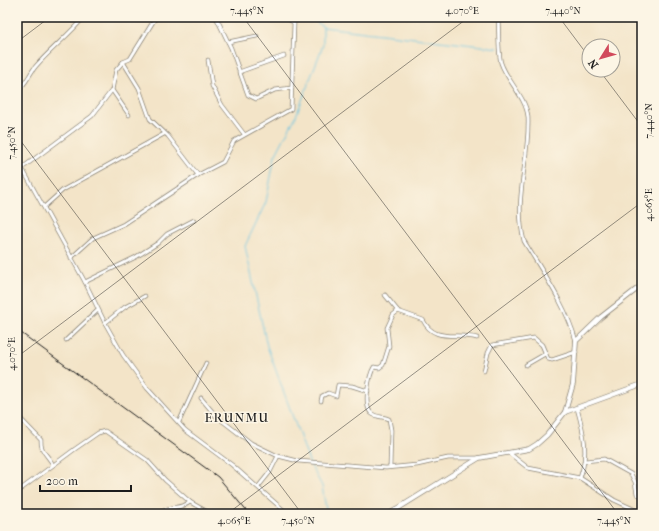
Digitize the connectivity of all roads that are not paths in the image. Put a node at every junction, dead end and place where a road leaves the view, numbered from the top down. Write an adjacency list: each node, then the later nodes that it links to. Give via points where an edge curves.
1 (84, 17): 14 (street, via 34,68)
2 (156, 17): 10 (street, via 130,59)
3 (216, 17): 7 (street)
4 (286, 17): 12 (street, via 294,23)
5 (498, 17): 33 (street, via 500,61 523,100 528,115 528,141 519,199 521,229 524,241 572,325)
6 (257, 36): 7 (street)
7 (228, 42): 11 (street)
8 (284, 56): 11 (street)
9 (208, 60): 17 (street, via 212,86 222,105)
10 (123, 62): 13 (street, via 116,70); 16 (street, via 139,88 150,119)
11 (239, 72): 12 (street, via 244,88 252,98 256,99 275,90)
12 (292, 88): 17 (street, via 291,108)
13 (112, 90): 15 (street); 19 (street, via 92,116)
14 (17, 91)
15 (129, 115)
16 (164, 134): 20 (street); 21 (street, via 63,190)
17 (244, 134): 20 (street, via 234,141 223,162)
18 (17, 160): 19 (street)
19 (22, 168): 21 (street)
20 (198, 175): 23 (street, via 124,224 93,238)
21 (44, 207): 23 (street)
22 (194, 220): 24 (street, via 167,234 136,257)
23 (71, 258): 24 (street)
24 (85, 282): 28 (street)
25 (642, 285): 33 (street, via 601,317)
26 (385, 295): 29 (street)
27 (145, 296): 30 (street)
28 (98, 310): 30 (street); 32 (street)
29 (398, 311): 31 (street, via 423,320 429,330 436,335); 40 (street, via 393,315 387,328 389,341 386,357 383,365 379,368 374,367 370,373)
30 (105, 323): 48 (street, via 123,355 147,388)
31 (477, 338)
32 (66, 340)
33 (576, 341): 34 (street)
34 (576, 352): 35 (street, via 552,360 548,359); 44 (street, via 573,384)
35 (546, 354): 37 (street); 38 (street, via 542,345 534,338 492,345)
36 (206, 363): 48 (street)
37 (526, 365)
38 (484, 371)
39 (642, 384): 43 (street)
40 (368, 391): 42 (street, via 352,386 338,386 336,396 328,393 322,396); 54 (street, via 367,406 370,411 377,417 389,419)
41 (202, 398): 50 (street, via 216,416 242,436)
42 (321, 401)
43 (577, 408): 44 (street); 52 (street, via 586,444)
44 (565, 412): 49 (street, via 537,444 529,449)
45 (17, 415): 47 (street)
46 (17, 418): 47 (street)
47 (22, 418): 53 (street, via 41,440 40,446)
48 (179, 422): 56 (street)
49 (509, 452): 51 (street); 55 (street, via 528,468)
50 (278, 456): 54 (street, via 298,462); 56 (street)
51 (479, 458): 54 (street, via 448,458); 64 (street)
52 (585, 461): 55 (street); 58 (street, via 604,459 631,474 637,494)
53 (53, 465): 57 (street); 59 (street, via 104,431 147,460)
54 (390, 468)
55 (580, 478): 60 (street, via 614,500)
56 (258, 487): 63 (street)
57 (17, 492)
58 (642, 496)
59 (190, 502): 61 (street, via 187,505 166,508); 62 (street)
60 (642, 513)
61 (156, 514)
62 (211, 514)
63 (288, 514)
64 (389, 514)

